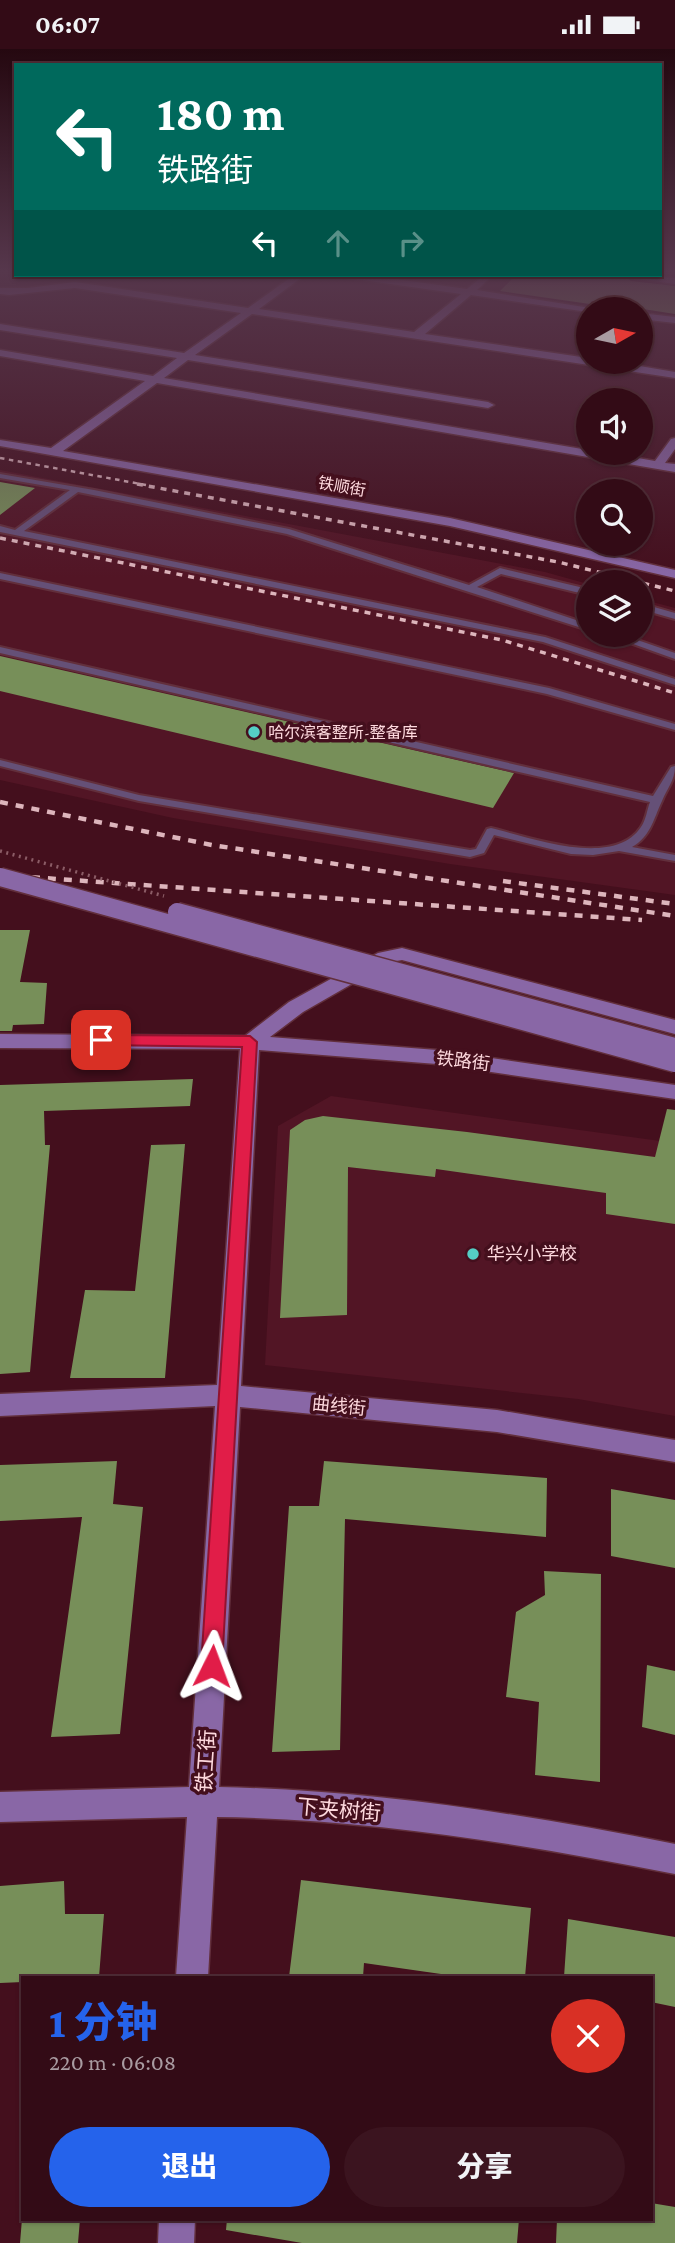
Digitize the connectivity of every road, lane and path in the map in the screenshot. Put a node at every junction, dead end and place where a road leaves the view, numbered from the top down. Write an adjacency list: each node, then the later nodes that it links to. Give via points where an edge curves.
1 (116, 373): 4 (street)
2 (162, 373): 4 (street)
3 (293, 373): 5 (street)
4 (153, 380): 8 (street); 9 (street)
5 (488, 405)
6 (675, 441): 9 (street)
7 (0, 443): 8 (street, 铁顺街)
8 (55, 451): 15 (street, 铁顺街, via 450,522)
9 (658, 465): 10 (street)
10 (675, 468)
11 (0, 476): 12 (lane)
12 (77, 489): 14 (lane); 17 (lane, via 289,532)
13 (0, 529): 14 (lane)
14 (16, 533): 25 (lane, via 545,640)
15 (675, 574)
16 (0, 576): 26 (lane, via 549,691)
17 (470, 588): 18 (lane, via 500,571); 21 (lane)
18 (576, 589)
19 (653, 610): 20 (lane)
20 (675, 616)
21 (576, 623)
22 (648, 647): 24 (lane)
23 (0, 650): 29 (lane)
24 (675, 656)
25 (675, 682)
26 (675, 727)
27 (0, 763): 30 (lane, via 139,798 470,854 480,851 491,831 569,851)
28 (675, 769): 29 (lane)
29 (657, 800): 30 (lane, via 645,830 636,841)
30 (619, 848): 32 (lane)
31 (0, 851): 35 (path, bridge)
32 (675, 857)
33 (0, 863): 39 (street, bridge)
34 (0, 877): 40 (street, bridge)
35 (176, 899)
36 (675, 1027): 38 (street, via 402,954 385,957 296,1007)
37 (0, 1041): 38 (street, 铁路街)
38 (250, 1042): 41 (street, 铁路街, via 437,1058); 42 (street, 铁工街)
39 (675, 1047)
40 (675, 1063)
41 (675, 1092)
42 (228, 1395): 43 (street, 曲线街); 44 (street, 曲线街, via 497,1421); 45 (street, 铁工街)
43 (0, 1405)
44 (675, 1451)
45 (203, 1802): 46 (street, 下夹树街); 47 (street, 下夹树街, via 349,1809 593,1842); 48 (street, 铁工街)
46 (0, 1807)
47 (675, 1859)
48 (192, 1976)
49 (177, 2221): 50 (street)
50 (176, 2243)

